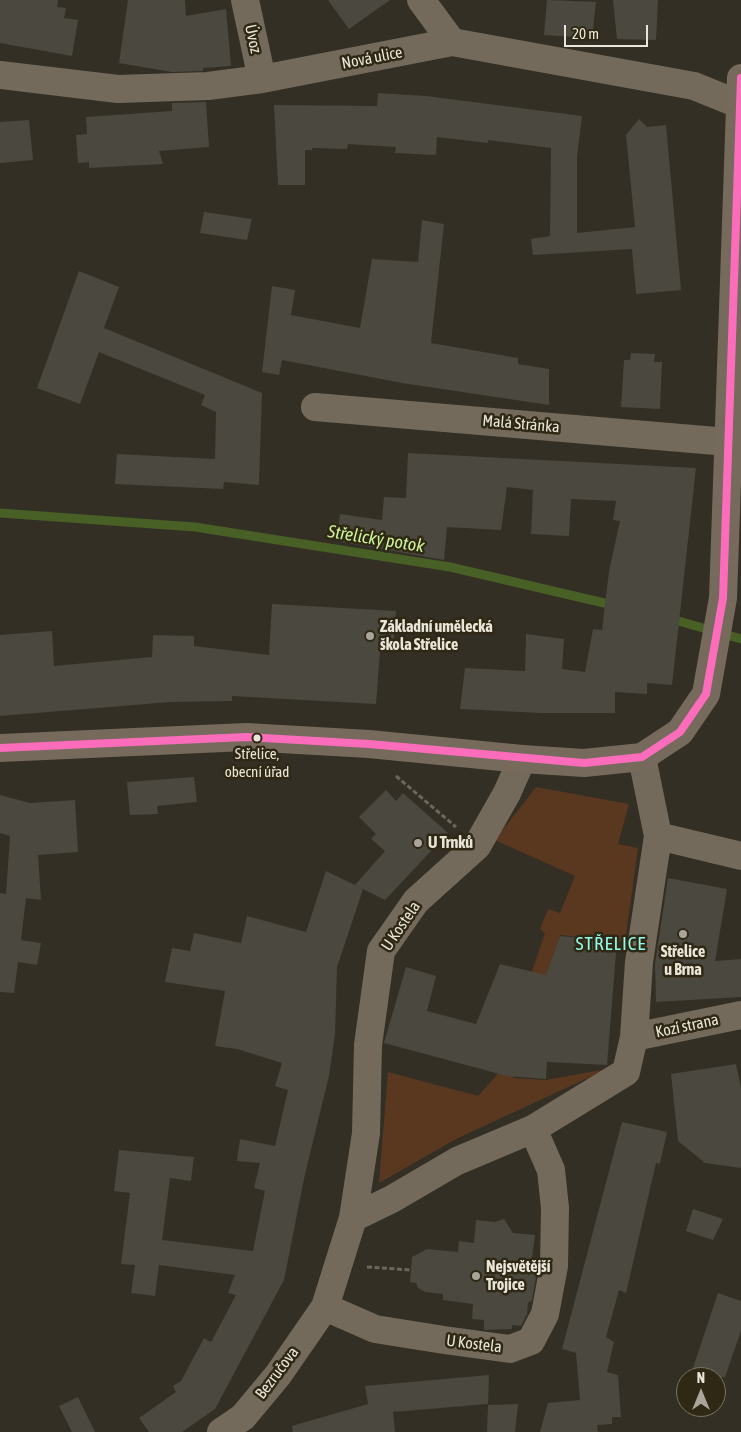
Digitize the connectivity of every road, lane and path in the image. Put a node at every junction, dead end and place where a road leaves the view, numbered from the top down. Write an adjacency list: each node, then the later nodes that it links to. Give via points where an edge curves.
1 (245, 0): 6 (street, Úvoz)
2 (421, 0): 3 (street)
3 (452, 42): 6 (street, Nová ulice); 7 (street, Nová ulice, via 694,86)
4 (0, 75): 6 (street, Nová ulice, via 118,89 208,86)
5 (741, 78): 7 (street)
6 (262, 79)
7 (740, 105): 9 (street)
8 (315, 407): 9 (street, Malá Stránka)
9 (728, 442): 10 (street)
10 (728, 607): 12 (street, via 714,650 706,694 680,732)
11 (0, 748): 13 (street, via 246,737 369,744)
12 (642, 757): 13 (street, via 584,763); 16 (street)
13 (522, 759): 21 (street, U Kostela, via 508,793 477,846 416,901 381,951 368,1045 366,1133)
14 (390, 770): 15 (path)
15 (462, 833)
16 (658, 836): 17 (street); 19 (street, via 639,962)
17 (741, 856)
18 (741, 1015): 19 (street, Kozí strana)
19 (634, 1037): 20 (street, via 626,1072)
20 (533, 1130): 21 (street, via 457,1162 392,1200); 24 (street, U Kostela, via 551,1170 555,1208 554,1266 545,1314 531,1341 510,1349 427,1338 375,1329)
21 (353, 1218): 24 (street, U Kostela)
22 (372, 1268): 23 (path)
23 (411, 1270)
24 (325, 1307): 25 (street, Bezručova, via 278,1375 243,1416)
25 (221, 1432)

